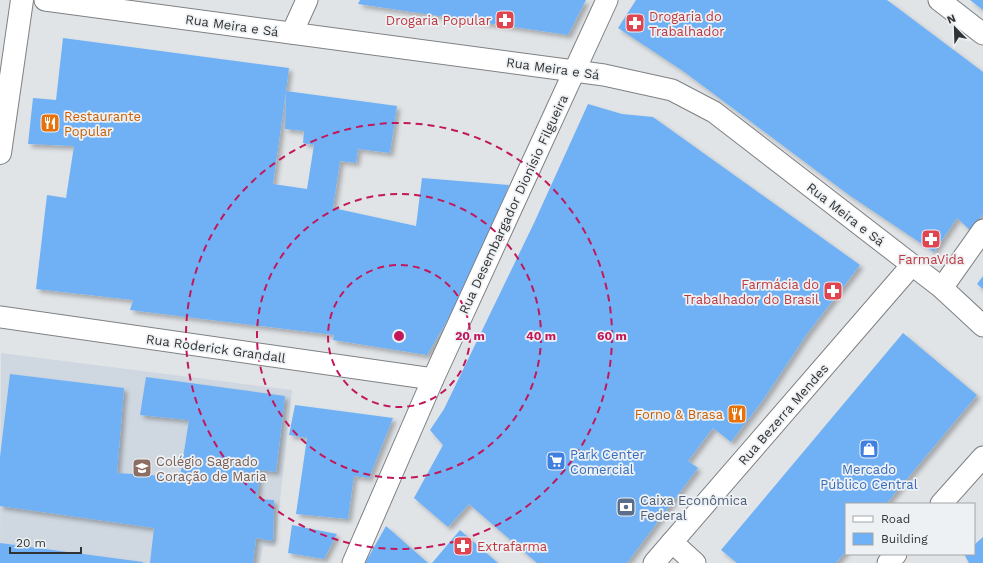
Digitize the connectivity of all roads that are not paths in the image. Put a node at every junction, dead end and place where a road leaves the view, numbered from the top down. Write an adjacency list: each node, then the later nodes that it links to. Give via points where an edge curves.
1 (22, 0): 9 (main road)
2 (45, 0): 6 (street, Rua Meira e Sá)
3 (307, 0): 6 (street)
4 (607, 0): 8 (street, Rua Desembargador Dionísio Filgueira)
5 (939, 0): 7 (street)
6 (292, 33): 8 (street, Rua Meira e Sá)
7 (983, 34)
8 (574, 72): 11 (street, Rua Meira e Sá, via 618,77 672,90 714,112); 15 (street, Rua Desembargador Dionísio Filgueira)
9 (0, 153)
10 (983, 230): 12 (street)
11 (912, 265): 12 (street, Rua Meira e Sá); 18 (street, Rua Bezerra Mendes)
12 (942, 288): 14 (street, Rua Meira e Sá)
13 (0, 317): 15 (street, Rua Roderick Grandall)
14 (983, 326)
15 (433, 379): 20 (street, Rua Desembargador Dionísio Filgueira)
16 (980, 467): 17 (street)
17 (942, 503)
18 (672, 542): 21 (street, Rua Bezerra Mendes); 22 (street)
19 (895, 555): 23 (street)
20 (353, 563)
21 (654, 563)
22 (695, 563)
23 (888, 563)

